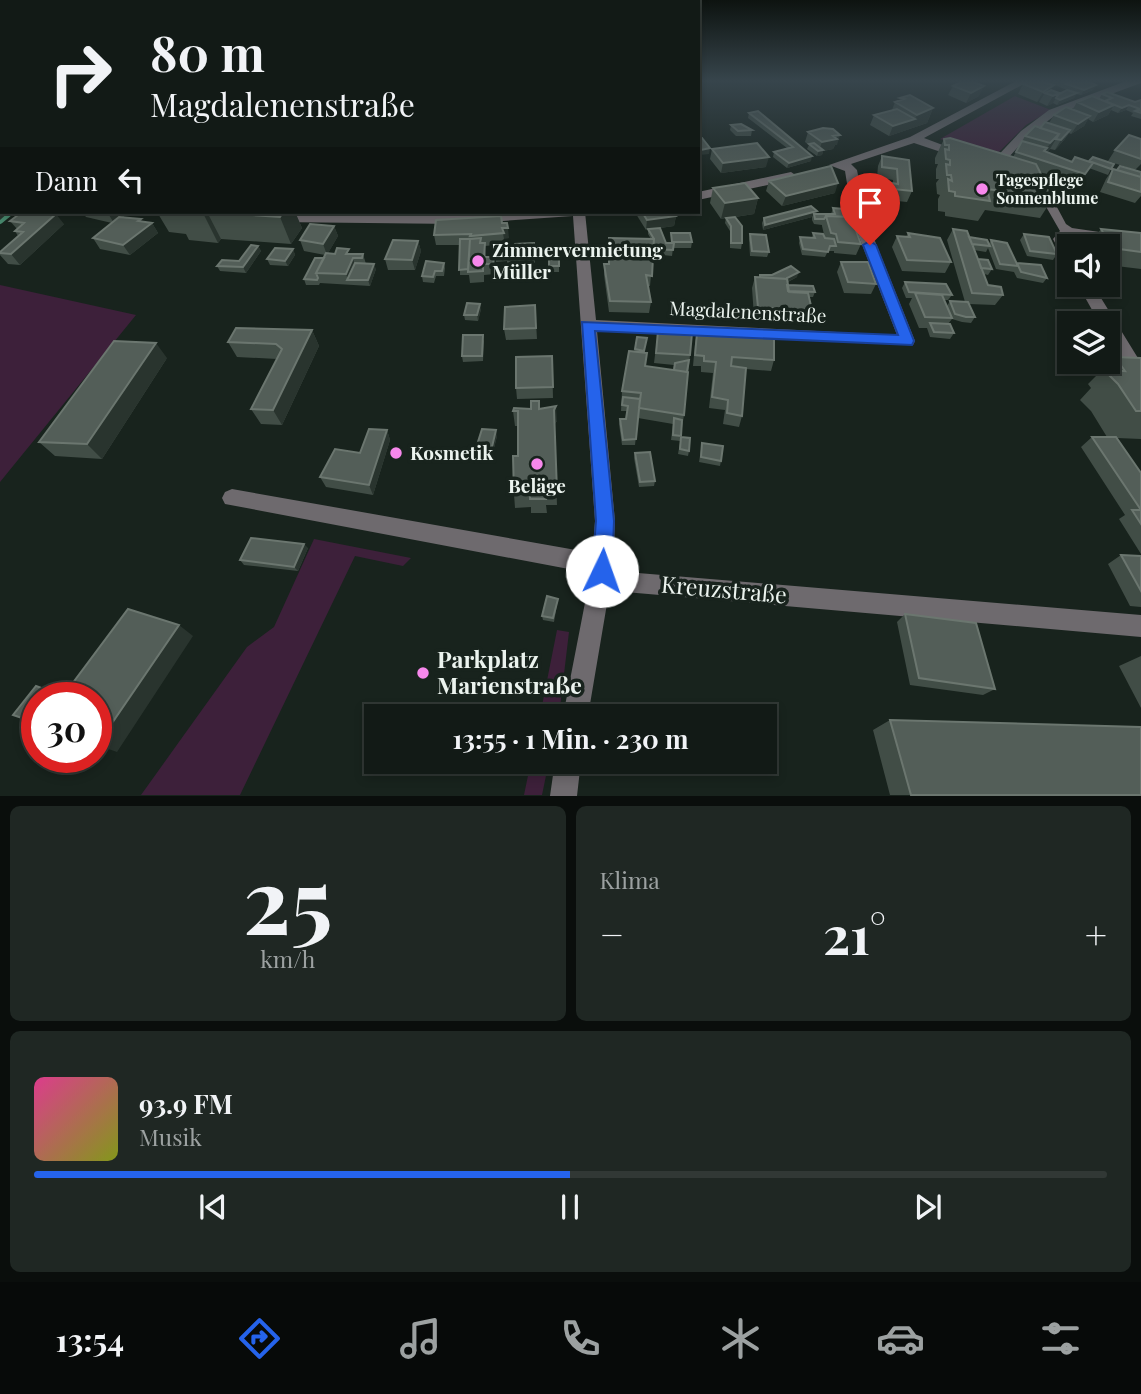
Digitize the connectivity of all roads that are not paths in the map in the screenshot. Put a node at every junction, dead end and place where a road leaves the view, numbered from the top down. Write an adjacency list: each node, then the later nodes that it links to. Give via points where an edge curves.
1 (955, 117): 3 (street)
2 (1049, 117): 3 (street, via 1040,121 1001,169)
3 (914, 139): 4 (street)
4 (843, 163): 5 (street); 15 (street, Magdalenenstraße, via 851,170 860,221 907,341)
5 (827, 167)
6 (801, 173): 8 (street)
7 (1032, 179): 12 (street, via 1060,226)
8 (700, 196)
9 (546, 214): 11 (street, via 458,220)
10 (576, 214): 15 (street)
11 (263, 217)
12 (1068, 231): 13 (street); 14 (street)
13 (1065, 234)
14 (1141, 242)
15 (587, 326): 19 (street, via 605,521)
16 (1120, 343): 17 (street)
17 (1141, 377)
18 (232, 498): 19 (street, Kreuzstraße, via 576,560)
19 (602, 571): 20 (street, Kreuzstraße, via 625,582); 21 (street)
20 (1141, 626)
21 (577, 704)
22 (566, 774): 23 (street)
23 (563, 796)

